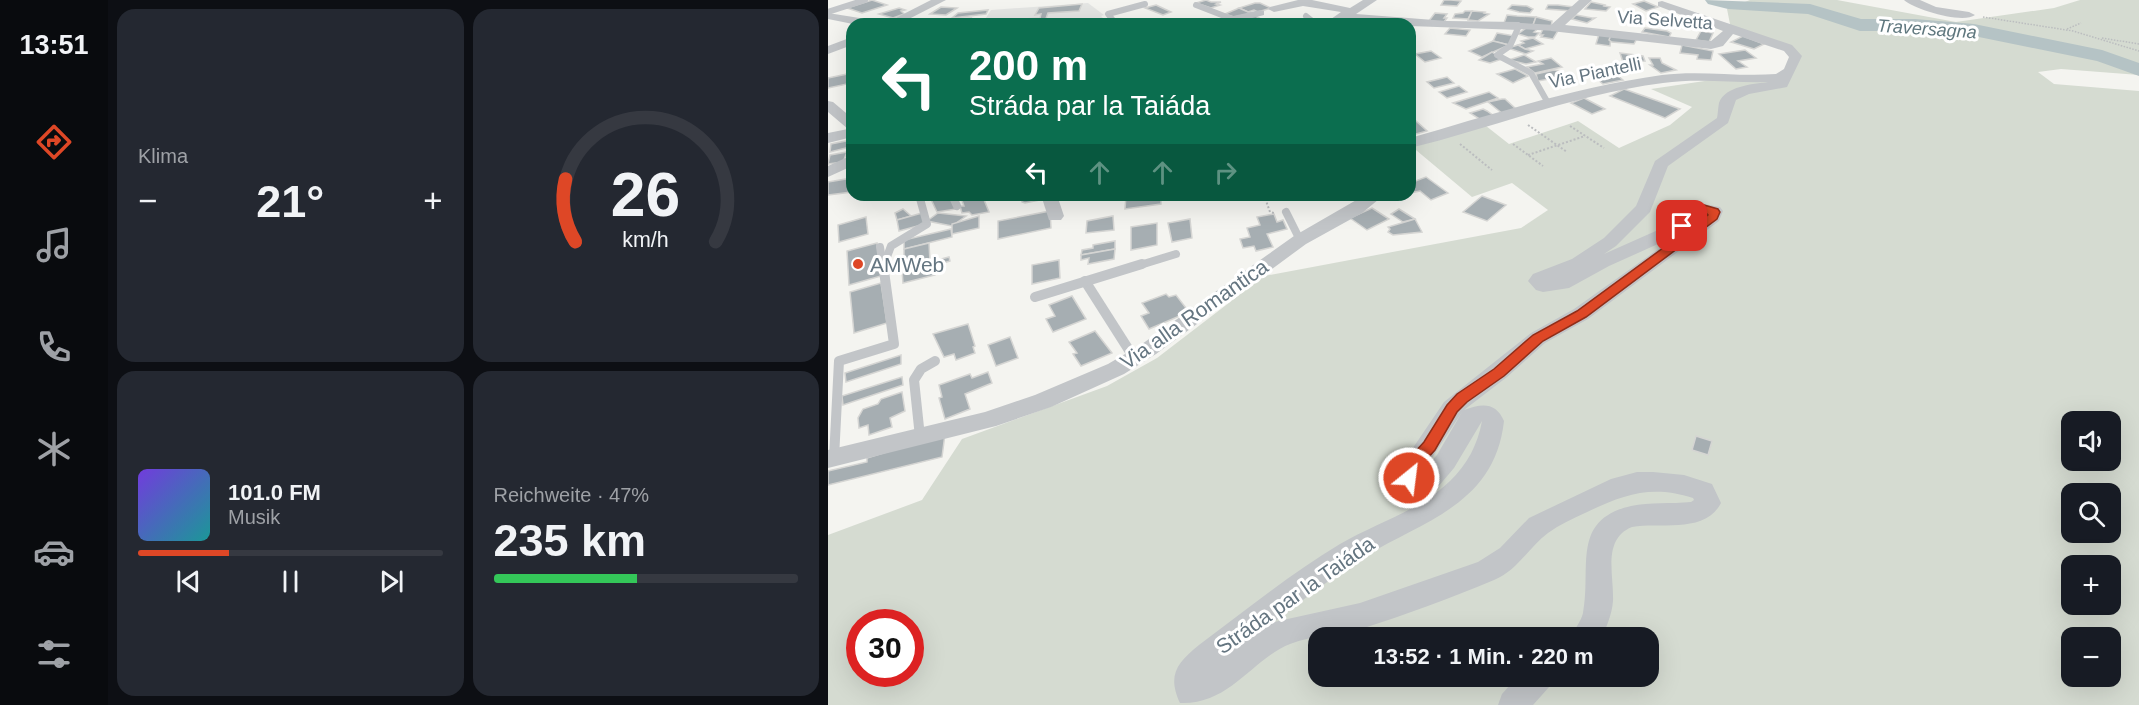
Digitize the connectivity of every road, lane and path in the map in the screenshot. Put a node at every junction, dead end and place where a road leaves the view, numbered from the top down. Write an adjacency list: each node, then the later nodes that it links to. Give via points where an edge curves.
1 (866, 0): 13 (lane)
2 (940, 0): 18 (street)
3 (1371, 0): 14 (street)
4 (1586, 0): 28 (street)
5 (1649, 0): 8 (street)
6 (1910, 0): 15 (street, via 1931,10)
7 (1304, 2): 11 (street); 14 (street)
8 (1667, 2): 29 (street, via 1676,11)
9 (1145, 4): 19 (lane, via 1108,15)
10 (1196, 5): 20 (lane)
11 (1274, 9)
12 (1260, 12): 21 (street)
13 (828, 14): 17 (street)
14 (1349, 14): 23 (street); 24 (street)
15 (1970, 15): 30 (path)
16 (1305, 16): 22 (lane)
17 (846, 18)
18 (902, 18)
19 (1111, 18)
20 (1229, 18)
21 (1236, 18)
22 (1308, 18)
23 (1341, 18)
24 (1362, 18)
25 (1416, 23): 27 (street)
26 (2081, 23): 30 (path)
27 (1520, 26): 28 (lane); 37 (lane, via 1510,46 1497,55 1530,73)
28 (1555, 28): 29 (street, Via Selvetta, via 1711,45 1719,43)
29 (1731, 29): 36 (street, via 1791,50 1796,56)
30 (2066, 30): 31 (path)
31 (2099, 38): 33 (path); 35 (path)
32 (846, 44): 34 (street)
33 (2139, 44)
34 (828, 50)
35 (2139, 51)
36 (1787, 73): 37 (street, Via Piantelli, via 1664,79); 73 (street, Stráda par la Taiáda, via 1782,84 1754,88 1731,97 1723,120 1661,164 1644,208 1610,242 1579,263 1540,278 1543,286 1562,284 1682,226 1704,209 1714,212 1713,217 1581,314 1524,348 1452,408 1408,472 1413,482 1431,480 1441,470 1471,416 1488,414 1493,421 1492,432 1477,464 1458,489 1435,507 1346,555 1273,608 1192,670 1188,687 1191,692 1211,692 1261,646 1284,632 1360,616 1487,571 1509,556 1538,526 1611,489 1653,482 1684,485 1703,492 1708,503 1700,512 1631,517 1609,528 1597,553 1599,598)
37 (1548, 103): 39 (street, Via Piantelli)
38 (828, 105): 40 (street)
39 (1512, 113): 45 (street, Via Piantelli); 48 (path)
40 (846, 121)
41 (1570, 126): 43 (path)
42 (846, 134): 44 (street)
43 (1585, 136): 48 (path); 49 (path)
44 (828, 138)
45 (1416, 141)
46 (1460, 144): 54 (path)
47 (1513, 144): 51 (path)
48 (1558, 145): 50 (path); 51 (path)
49 (1604, 148)
50 (1567, 152)
51 (1528, 155): 53 (path)
52 (846, 163): 55 (street)
53 (1543, 166)
54 (1492, 170)
55 (828, 172)
56 (921, 201): 66 (lane, via 927,224 891,246)
57 (954, 201): 60 (lane)
58 (1051, 201): 62 (street)
59 (1367, 201): 63 (street, Via alla Romantica)
60 (957, 207)
61 (1286, 212): 63 (lane)
62 (1055, 216)
63 (1300, 240): 69 (street, Via alla Romantica)
64 (880, 247): 66 (lane)
65 (1176, 254): 67 (lane)
66 (883, 268): 72 (lane, via 894,344 839,362)
67 (1085, 281): 68 (lane); 69 (lane)
68 (1035, 297)
69 (1134, 358): 71 (street, Via alla Romantica, via 1014,412)
70 (935, 361): 71 (lane, via 921,369 914,380)
71 (920, 437): 72 (street, Via alla Romantica)
72 (831, 458)
73 (1592, 627)
74 (1529, 687): 75 (street)
75 (1513, 705)

